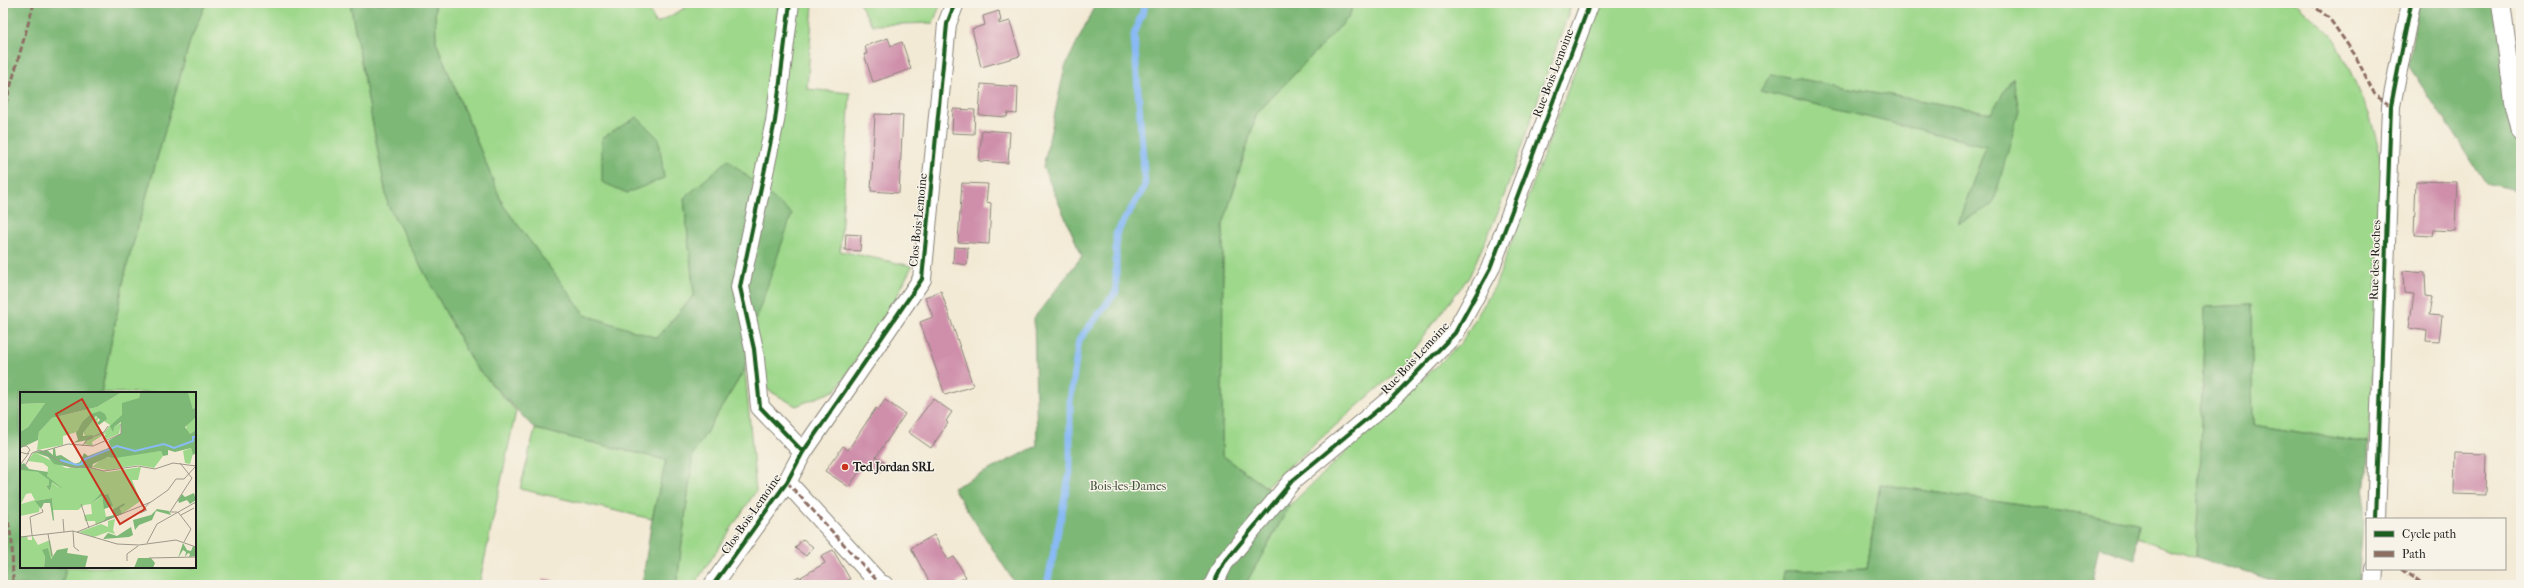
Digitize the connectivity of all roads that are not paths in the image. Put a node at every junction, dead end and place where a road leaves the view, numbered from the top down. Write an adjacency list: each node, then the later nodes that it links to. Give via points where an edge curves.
1 (790, 3): 7 (street, via 775,121 740,287 754,349 760,407)
2 (955, 3): 7 (street, Clos Bois Lemoine, via 947,24 922,279)
3 (1590, 3): 13 (street, Rue Bois Lemoine, via 1490,269 1455,333 1393,397 1292,481 1224,563)
4 (2411, 3): 9 (street, Rue des Roches, via 2391,106)
5 (2501, 3): 6 (street, via 2514,101)
6 (2521, 131)
7 (802, 452): 8 (street, Clos Bois Lemoine)
8 (787, 482): 11 (street, Clos Bois Lemoine); 12 (street, Clos Bois Lemoine)
9 (2376, 518)
10 (2374, 570): 14 (street)
11 (712, 585)
12 (880, 585)
13 (1213, 585)
14 (2373, 585)

